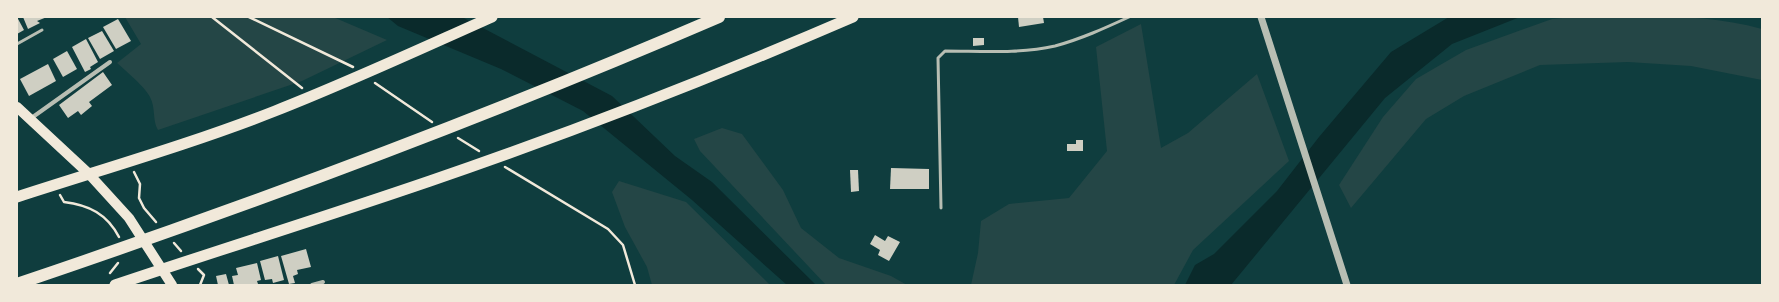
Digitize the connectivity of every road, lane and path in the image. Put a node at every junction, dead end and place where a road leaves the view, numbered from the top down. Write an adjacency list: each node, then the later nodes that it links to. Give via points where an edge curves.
1 (212, 17): 12 (path)
2 (249, 17): 11 (path)
3 (492, 17): 15 (highway, via 341,84 241,123)
4 (719, 17): 24 (highway, via 534,94 306,182)
5 (854, 17): 21 (highway, via 545,140)
6 (1129, 17): 18 (lane, via 1096,32 1054,46 1000,52 945,51 938,58)
7 (1261, 17): 28 (street)
8 (42, 30): 9 (lane)
9 (17, 44)
10 (110, 62): 14 (street)
11 (350, 65)
12 (302, 89)
13 (17, 107): 14 (main road)
14 (29, 119): 15 (main road)
15 (88, 174): 16 (highway); 21 (main road, via 129,218)
16 (54, 185): 17 (highway); 19 (path, via 64,202 98,211 119,235)
17 (17, 196)
18 (941, 208)
19 (120, 242)
20 (120, 258): 22 (path)
21 (162, 269): 25 (highway); 26 (main road)
22 (107, 276)
23 (323, 282): 27 (street)
24 (17, 284)
25 (115, 285)
26 (172, 285)
27 (312, 285)
28 (1347, 285)

